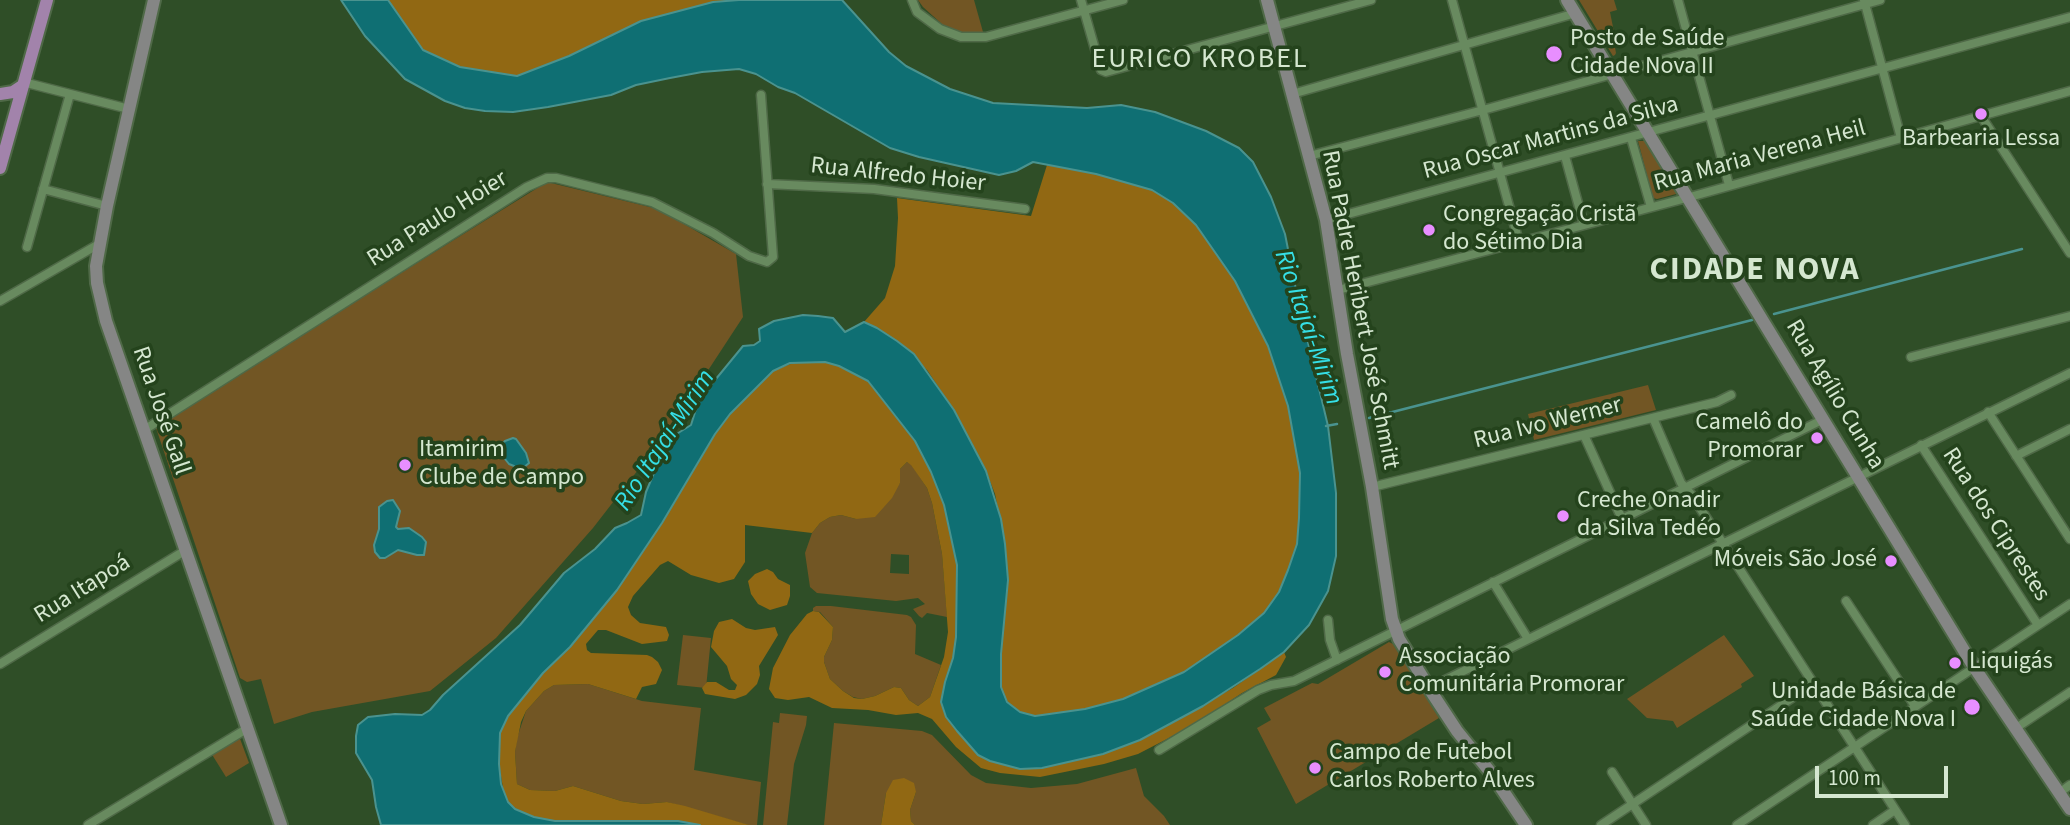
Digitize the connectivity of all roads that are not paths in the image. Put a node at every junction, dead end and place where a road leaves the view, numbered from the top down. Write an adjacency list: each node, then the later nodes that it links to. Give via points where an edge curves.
1 (47, 0): 21 (main road)
2 (154, 0): 27 (main road, Rua José Gall)
3 (912, 0): 13 (street, via 917,12 930,22 961,37 986,37)
4 (1081, 0): 13 (street)
5 (1123, 0): 13 (street)
6 (1267, 0): 16 (main road, Rua Padre Heribert José Schmitt)
7 (1371, 0): 16 (street)
8 (1452, 0): 17 (street)
9 (1567, 0): 14 (main road, Rua Agílio Cunha)
10 (1678, 0): 18 (street)
11 (1880, 0): 12 (street)
12 (1864, 2): 18 (street); 19 (street)
13 (1084, 11): 16 (street, via 1101,70 1106,72)
14 (1576, 13): 17 (street); 20 (main road, Rua Agílio Cunha)
15 (2070, 18): 19 (street, Rua Oscar Martins da Silva)
16 (1274, 26): 25 (main road, Rua Padre Heribert José Schmitt)
17 (1465, 45): 25 (street); 28 (street)
18 (1692, 51): 20 (street); 29 (street)
19 (1882, 69): 29 (street, Rua Oscar Martins da Silva); 33 (street)
20 (1612, 73): 28 (street); 31 (main road, Rua Agílio Cunha)
21 (23, 84): 23 (main road); 24 (street); 36 (main road)
22 (2070, 91): 30 (street, Rua Maria Verena Heil)
23 (0, 94)
24 (70, 94): 27 (street); 40 (street)
25 (1292, 94): 34 (main road, Rua Padre Heribert José Schmitt)
26 (761, 95): 38 (street)
27 (130, 109): 42 (main road, Rua José Gall)
28 (1483, 110): 34 (street); 37 (street)
29 (1710, 116): 31 (street, Rua Oscar Martins da Silva); 39 (street)
30 (1981, 116): 33 (street, Rua Maria Verena Heil); 50 (street)
31 (1649, 133): 32 (street, Rua Oscar Martins da Silva); 41 (main road, Rua Agílio Cunha)
32 (1631, 138): 35 (street, Rua Oscar Martins da Silva); 43 (street)
33 (1901, 138): 39 (street, Rua Maria Verena Heil)
34 (1309, 156): 45 (main road, Rua Padre Heribert José Schmitt)
35 (1565, 156): 37 (street, Rua Oscar Martins da Silva); 46 (street)
36 (0, 168)
37 (1500, 174): 45 (street, Rua Oscar Martins da Silva); 47 (street)
38 (766, 184): 44 (street, Rua Alfredo Hoier, via 874,189); 61 (street, Rua Paulo Hoier, via 773,257 768,262 652,202 556,178 539,180)
39 (1729, 185): 41 (street, Rua Maria Verena Heil)
40 (43, 190): 42 (street); 49 (street)
41 (1688, 197): 43 (street, Rua Maria Verena Heil); 59 (main road, Rua Agílio Cunha)
42 (107, 206): 48 (main road, Rua José Gall)
43 (1651, 207): 46 (street, Rua Maria Verena Heil)
44 (1025, 209)
45 (1326, 220): 51 (main road, Rua Padre Heribert José Schmitt)
46 (1584, 225): 47 (street, Rua Maria Verena Heil)
47 (1519, 242): 51 (street, Rua Maria Verena Heil)
48 (99, 244): 52 (street); 61 (main road, Rua José Gall, via 100,301)
49 (27, 247)
50 (2070, 253)
51 (1338, 290): 66 (main road, Rua Padre Heribert José Schmitt)
52 (0, 302)
53 (2070, 316): 54 (street)
54 (1910, 357)
55 (2070, 373): 57 (street)
56 (1731, 395): 58 (street, Rua Ivo Werner)
57 (1988, 412): 63 (street); 64 (street)
58 (1653, 418): 62 (street, Rua Ivo Werner); 67 (street)
59 (1824, 419): 65 (main road, Rua Agílio Cunha); 67 (street)
60 (2070, 429): 64 (street)
61 (144, 430): 71 (main road, Rua José Gall)
62 (1584, 435): 66 (street, Rua Ivo Werner); 68 (street)
63 (1921, 445): 65 (street); 76 (street, Rua dos Ciprestes)
64 (2017, 456): 69 (street)
65 (1859, 477): 70 (street); 81 (main road, Rua Agílio Cunha)
66 (1372, 487): 77 (main road, Rua Padre Heribert José Schmitt)
67 (1686, 488): 68 (street); 70 (street)
68 (1622, 519): 72 (street)
69 (2070, 539)
70 (1722, 544): 78 (street); 82 (street)
71 (186, 550): 80 (street, Rua Itapoá); 86 (main road, Rua José Gall)
72 (1493, 582): 77 (street); 78 (street)
73 (1846, 601): 85 (street)
74 (2070, 604): 76 (street)
75 (1328, 620): 79 (street)
76 (2038, 625): 81 (street)
77 (1396, 630): 79 (street); 83 (main road, Rua Padre Heribert José Schmitt)
78 (1528, 639): 83 (street)
79 (1337, 660): 89 (street, via 1294,681 1258,690)
80 (0, 664)
81 (1974, 667): 85 (street); 87 (main road, Rua Agílio Cunha)
82 (1813, 684): 88 (street); 92 (street)
83 (1429, 688): 97 (main road, Rua Padre Heribert José Schmitt)
84 (2070, 692): 87 (street)
85 (1915, 706): 88 (street)
86 (248, 728): 95 (street); 96 (main road, Rua José Gall)
87 (2016, 728): 91 (main road, Rua Agílio Cunha)
88 (1854, 747): 94 (street); 100 (street)
89 (1159, 750)
90 (1612, 772): 92 (street)
91 (2064, 789): 93 (main road, Rua Agílio Cunha)
92 (1632, 804): 98 (street); 99 (street)
93 (2070, 809)
94 (1895, 810): 101 (street); 102 (street)
95 (88, 825)
96 (281, 825)
97 (1526, 825)
98 (1601, 825)
99 (1646, 825)
100 (1737, 825)
101 (1873, 825)
102 (1905, 825)

